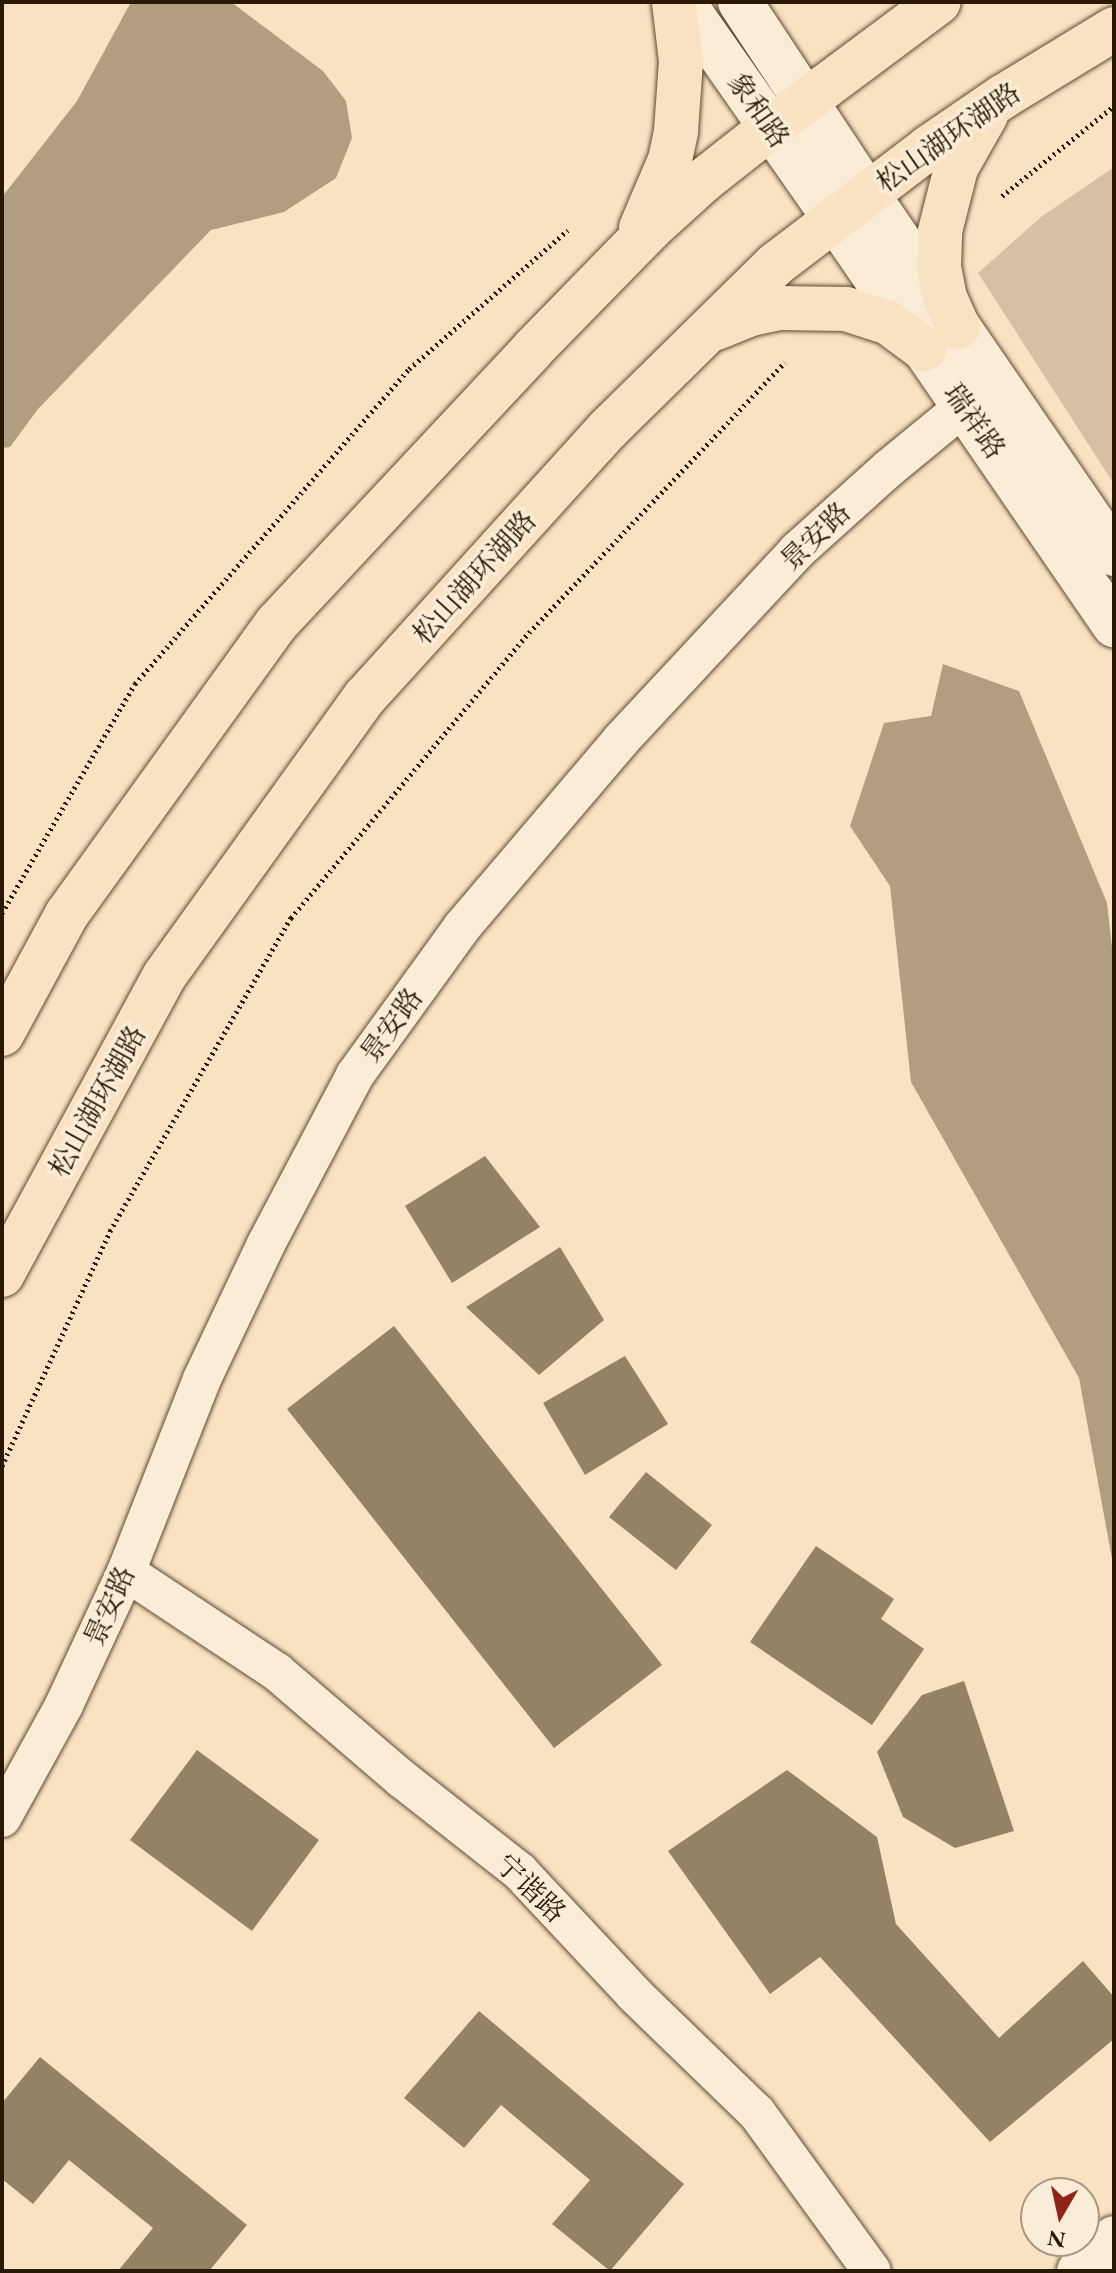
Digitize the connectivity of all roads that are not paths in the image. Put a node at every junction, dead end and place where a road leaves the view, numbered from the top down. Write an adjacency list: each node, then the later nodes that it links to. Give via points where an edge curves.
1 (674, 2): 10 (main road, via 681,61 676,131 658,191)
2 (683, 2): 8 (street, 象和路)
3 (740, 2): 7 (street, 象和路)
4 (939, 2): 7 (main road)
5 (1114, 29): 6 (main road, 松山湖环湖路)
6 (1004, 96): 9 (main road, 松山湖环湖路); 12 (main road, via 979,123 947,195 940,231 945,298)
7 (806, 100): 8 (main road); 9 (street, 象和路)
8 (771, 127): 9 (street, 象和路); 10 (main road, via 704,180)
9 (851, 206): 11 (main road, 松山湖环湖路, via 776,264); 12 (street, 瑞祥路)
10 (627, 253): 16 (main road, via 276,624 67,914)
11 (703, 334): 12 (main road, via 779,308 846,309); 17 (main road, 松山湖环湖路, via 608,429 365,697 165,975)
12 (941, 338): 13 (street, 瑞祥路)
13 (980, 394): 14 (street, 瑞祥路); 15 (street, 瑞祥路); 18 (street, 景安路, via 797,551 621,740 462,927 355,1075 266,1244 202,1379)
14 (1114, 554)
15 (1114, 625)
16 (2, 1034)
17 (2, 1275)
18 (126, 1572): 19 (street, 景安路, via 64,1705); 21 (street, 宁谐路, via 277,1672 520,1872 634,1994 757,2113)
19 (2, 1818)
20 (1114, 2238): 22 (street)
21 (872, 2271)
22 (1079, 2271)

